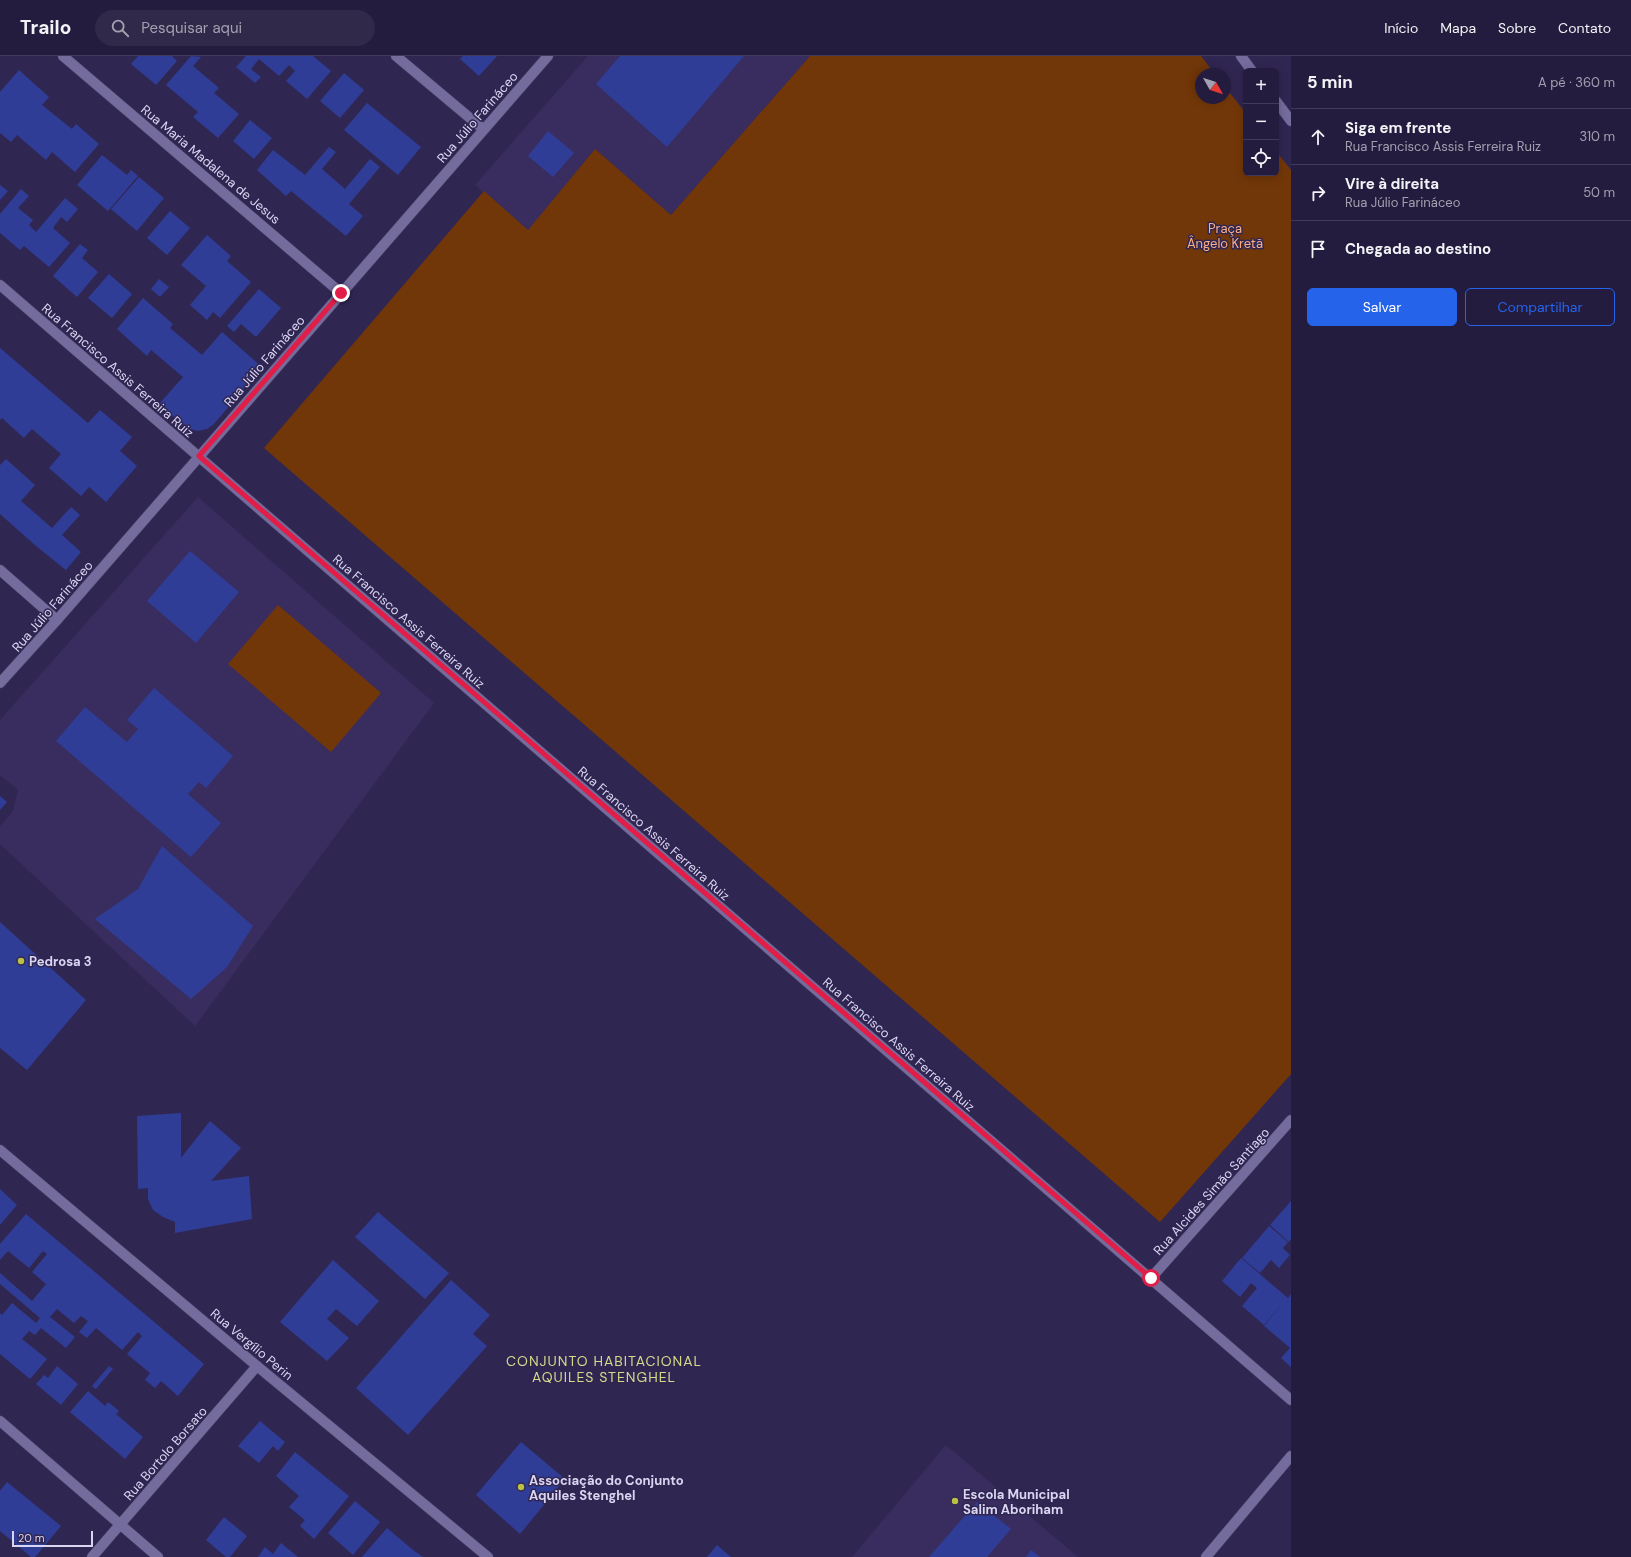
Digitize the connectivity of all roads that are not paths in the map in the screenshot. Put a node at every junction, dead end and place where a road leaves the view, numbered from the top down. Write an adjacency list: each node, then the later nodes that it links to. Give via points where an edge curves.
1 (63, 56): 10 (street, Rua Maria Madalena de Jesus)
2 (396, 56): 8 (street)
3 (548, 56): 8 (street, Rua Júlio Farináceo)
4 (1241, 56): 5 (street)
5 (1250, 68)
6 (1278, 104): 7 (street)
7 (1291, 121)
8 (483, 129): 10 (street, Rua Júlio Farináceo)
9 (0, 285): 11 (street, Rua Francisco Assis Ferreira Ruiz)
10 (341, 293): 11 (street, Rua Júlio Farináceo)
11 (199, 456): 13 (street, Rua Júlio Farináceo); 17 (street, Rua Francisco Assis Ferreira Ruiz)
12 (0, 570): 13 (street)
13 (57, 620): 14 (street, Rua Júlio Farináceo)
14 (0, 684)
15 (1291, 1120): 17 (street, Rua Alcides Simão Santiago)
16 (0, 1150): 18 (street, Rua Vergílio Perin)
17 (1151, 1278): 19 (street, Rua Francisco Assis Ferreira Ruiz)
18 (257, 1366): 22 (street, Rua Bortolo Borsato); 25 (street, Rua Vergílio Perin)
19 (1291, 1400)
20 (0, 1420): 22 (street)
21 (1291, 1456): 26 (street)
22 (121, 1524): 23 (street, Rua Bortolo Borsato); 24 (street)
23 (92, 1557)
24 (158, 1557)
25 (488, 1557)
26 (1206, 1557)

